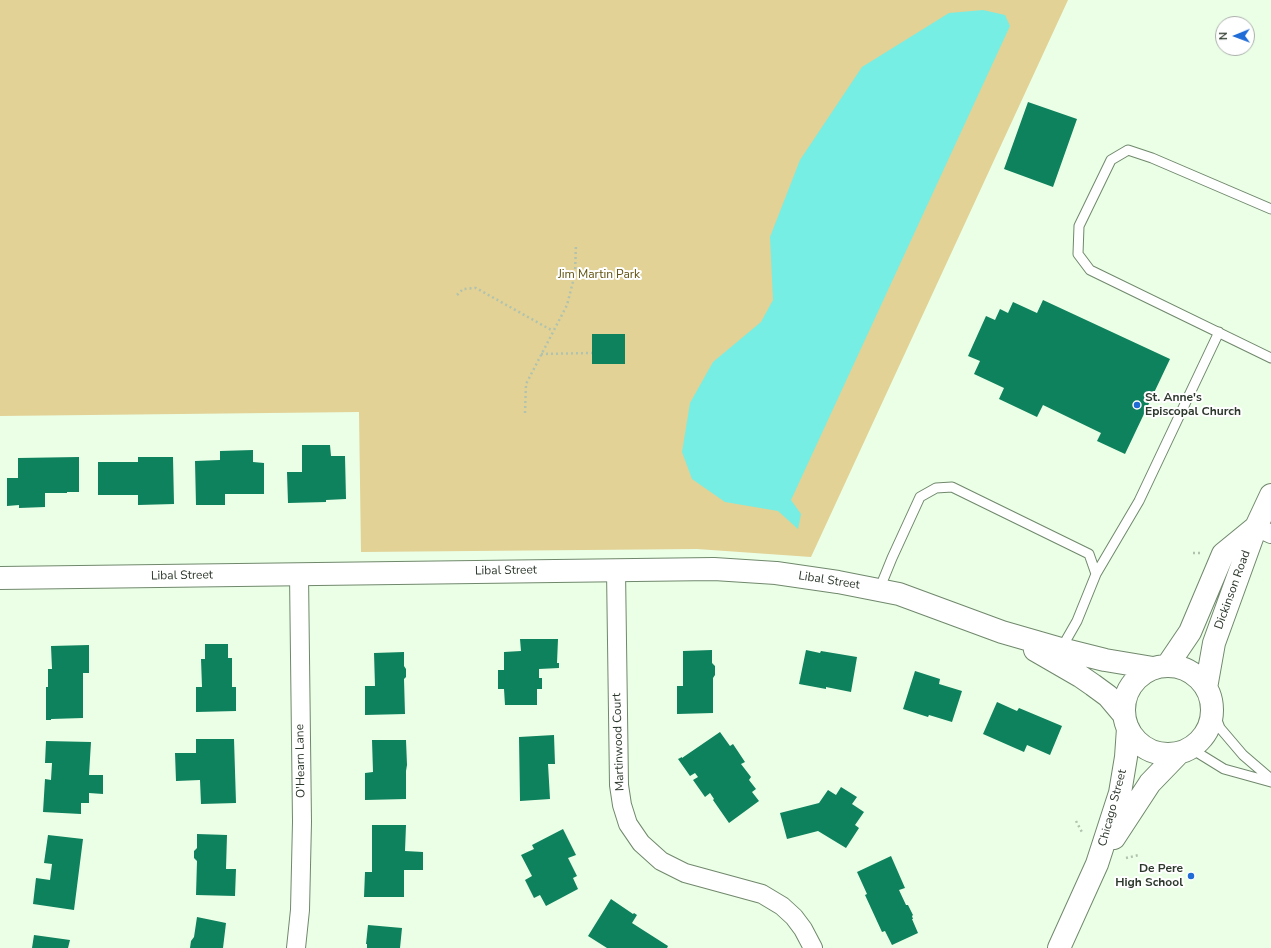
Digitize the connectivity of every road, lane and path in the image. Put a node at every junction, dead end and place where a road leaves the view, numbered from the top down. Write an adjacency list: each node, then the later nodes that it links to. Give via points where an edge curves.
1 (1271, 209): 5 (lane, via 1128,150 1111,160 1079,226 1078,254 1090,270)
2 (576, 244): 4 (path, via 575,274 567,305)
3 (457, 296): 4 (path, via 463,289 476,288)
4 (554, 331): 7 (path)
5 (1219, 332): 8 (lane); 14 (lane, via 1139,500)
6 (592, 353): 7 (path)
7 (541, 354): 9 (path, via 526,384)
8 (1271, 358)
9 (525, 413)
10 (1271, 494): 11 (street, Dickinson Road)
11 (1264, 530): 18 (street, Dickinson Road, via 1223,554 1190,632); 19 (street, Dickinson Road, via 1214,642)
12 (616, 570): 13 (street, Libal Street); 16 (street, Libal Street, via 714,569 776,573); 26 (street, Martinwood Court, via 619,785 628,824 641,843 661,861 685,873 762,894 782,906 803,929)
13 (299, 574): 15 (street, Libal Street); 25 (street, O'Hearn Lane, via 302,822 300,910)
14 (1096, 574): 16 (lane, via 1089,554 952,487 936,488 920,497); 17 (lane, via 1077,621)
15 (0, 578)
16 (879, 590): 17 (street, Libal Street, via 899,594)
17 (1059, 656): 18 (street, Libal Street); 20 (street, Libal Street, via 1080,676 1108,696)
18 (1160, 667): 19 (street, via 1179,668 1190,672 1199,679); 20 (street, via 1140,676 1131,686 1125,700)
19 (1209, 698): 21 (street, via 1211,719 1207,731 1200,740); 22 (lane, via 1220,728 1243,755)
20 (1126, 721): 21 (street, via 1134,739 1144,747 1167,754); 24 (street, Chicago Street, via 1126,757 1120,792)
21 (1185, 750): 23 (lane, via 1224,769); 24 (street, Chicago Street, via 1150,783)
22 (1271, 779)
23 (1271, 782)
24 (1097, 864): 27 (street, Chicago Street)
25 (296, 948)
26 (813, 948)
27 (1059, 948)

